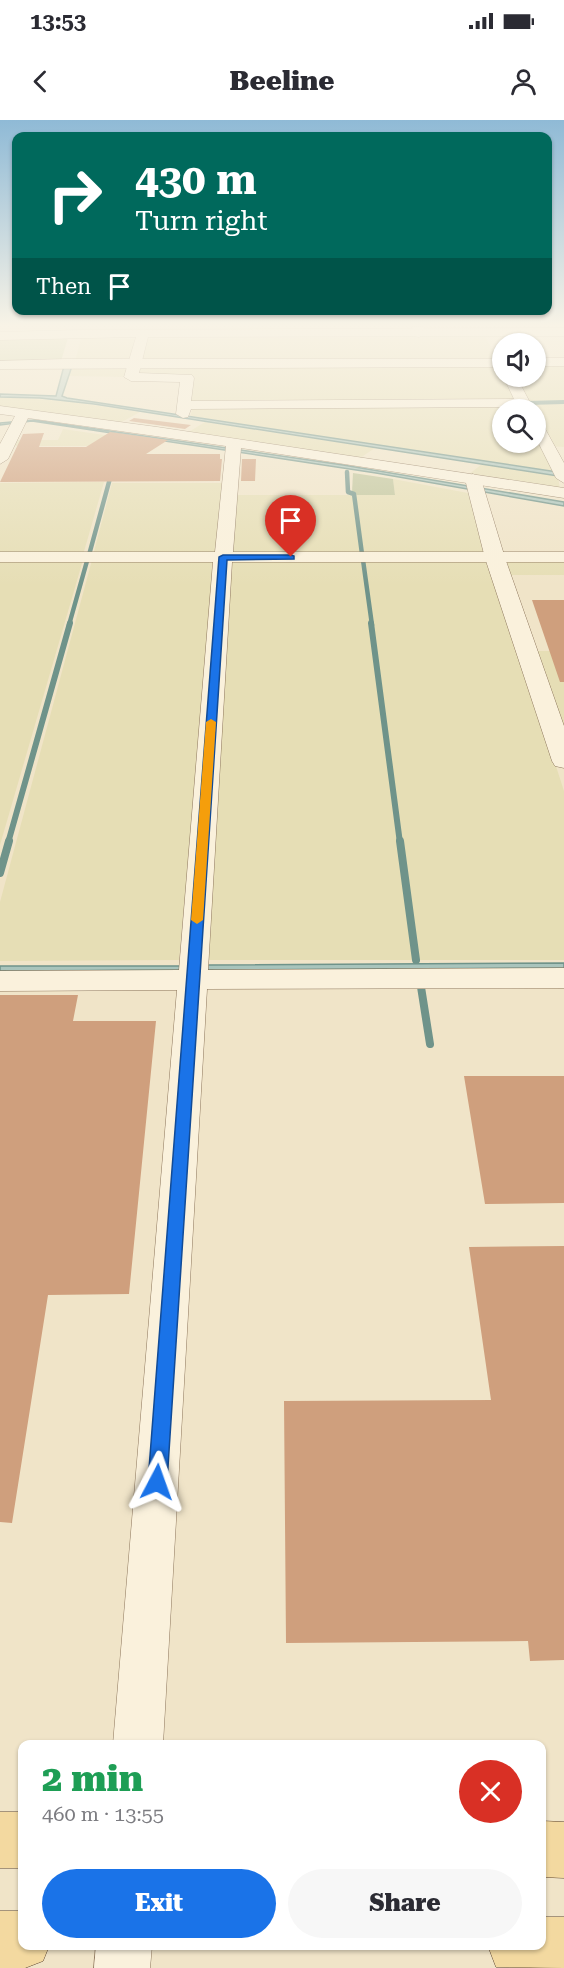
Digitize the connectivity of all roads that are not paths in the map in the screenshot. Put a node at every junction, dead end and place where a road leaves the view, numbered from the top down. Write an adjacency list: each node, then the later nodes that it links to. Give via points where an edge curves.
1 (7, 413): 2 (street)
2 (20, 419): 3 (street); 5 (street); 6 (street)
3 (0, 421)
4 (556, 447): 7 (street)
5 (234, 448): 8 (street); 11 (street)
6 (0, 459)
7 (563, 475)
8 (475, 486): 9 (street); 12 (street)
9 (564, 493)
10 (0, 557): 11 (street)
11 (223, 557): 12 (street); 16 (street)
12 (495, 558): 13 (street); 14 (street)
13 (564, 558)
14 (564, 761)
15 (564, 978): 16 (street)
16 (193, 980): 17 (street); 18 (street)
17 (0, 981)
18 (138, 1740)
19 (0, 1840): 20 (main road)
20 (18, 1840)
21 (546, 1849): 22 (main road)
22 (564, 1850)
23 (0, 1940): 24 (main road)
24 (18, 1940)
25 (546, 1946): 26 (main road)
26 (564, 1946)
27 (124, 1950): 28 (street)
28 (122, 1968)

